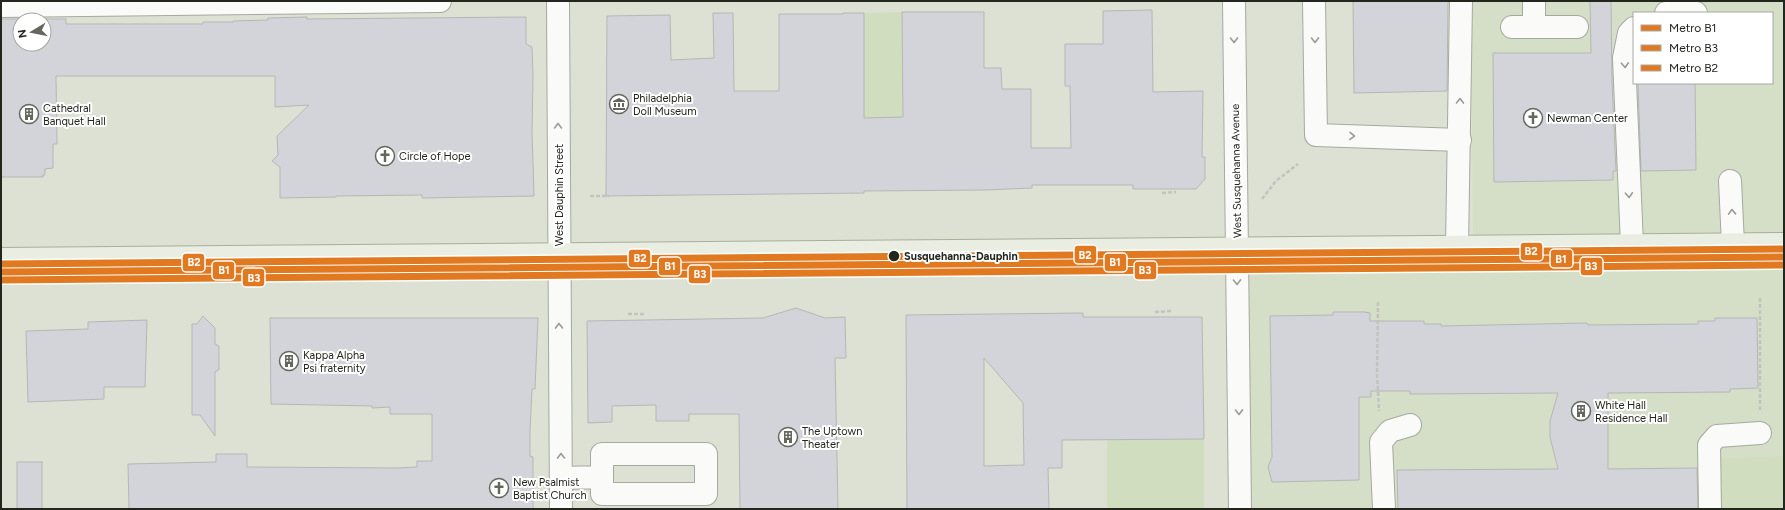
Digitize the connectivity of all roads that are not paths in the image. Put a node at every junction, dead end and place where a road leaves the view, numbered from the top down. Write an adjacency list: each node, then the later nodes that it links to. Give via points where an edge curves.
1 (440, 1): 7 (street)
2 (558, 1): 21 (street, West Dauphin Street, one-way to 2)
3 (1234, 1): 20 (street, West Susquehanna Avenue, one-way to 20)
4 (1314, 1): 14 (street, one-way to 14, via 1316,134)
5 (1461, 1): 14 (street, one-way to 5)
6 (1534, 1): 10 (street)
7 (1, 6)
8 (1674, 12): 9 (street)
9 (1689, 12)
10 (1534, 26): 11 (street); 12 (street)
11 (1512, 27)
12 (1577, 27)
13 (1633, 29): 18 (street, one-way to 18, via 1629,33 1624,58)
14 (1460, 140): 19 (street)
15 (1730, 181): 16 (street, one-way to 15)
16 (1732, 244): 17 (main road); 18 (main road)
17 (1784, 244)
18 (1632, 245): 19 (main road)
19 (1457, 247): 20 (main road)
20 (1236, 250): 21 (main road); 28 (street, West Susquehanna Avenue, one-way to 28)
21 (559, 255): 22 (main road); 26 (street, West Dauphin Street, one-way to 21)
22 (1, 259)
23 (1410, 425): 29 (street, via 1390,431 1381,442)
24 (1760, 433): 30 (street, via 1717,436 1709,445)
25 (602, 477): 25 (street, via 602,454 706,454 706,494 602,494); 26 (street)
26 (562, 478): 27 (street, West Dauphin Street)
27 (561, 509)
28 (1240, 509)
29 (1384, 509)
30 (1710, 509)

